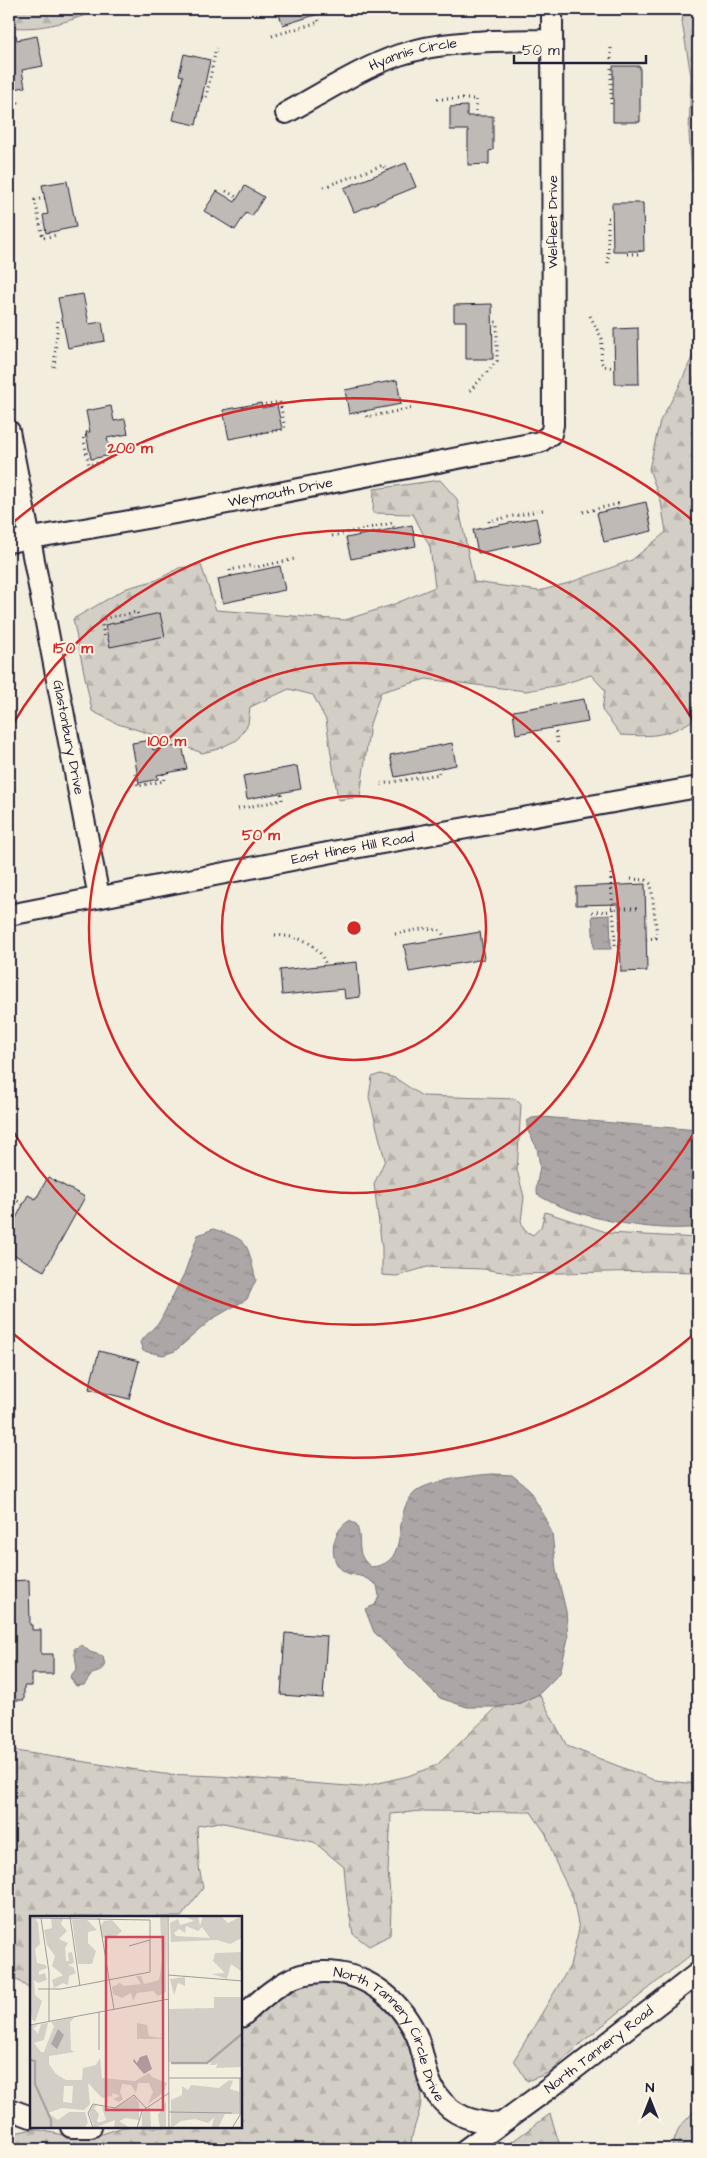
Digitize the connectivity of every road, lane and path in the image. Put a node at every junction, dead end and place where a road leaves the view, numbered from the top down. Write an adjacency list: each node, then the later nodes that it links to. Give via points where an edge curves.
1 (552, 9): 4 (street, Welfleet Drive)
2 (318, 18): 3 (path, via 319,22)
3 (272, 36)
4 (552, 40): 12 (street, Hyannis Circle, via 486,41 400,55 357,73); 34 (street, Welfleet Drive)
5 (216, 48): 7 (path, via 206,98)
6 (611, 48): 11 (path)
7 (202, 97)
8 (9, 98): 10 (path)
9 (437, 99): 13 (path, via 476,99)
10 (21, 104)
11 (613, 104)
12 (286, 113)
13 (476, 116)
14 (386, 171): 15 (path, via 383,165)
15 (324, 187)
16 (226, 192): 18 (path)
17 (45, 198): 20 (path, via 35,200 42,238)
18 (238, 198)
19 (612, 218): 23 (path, via 608,218)
20 (56, 235)
21 (640, 251): 22 (path, via 640,254)
22 (627, 254)
23 (608, 263)
24 (590, 316): 28 (path, via 602,339 601,362)
25 (62, 319): 27 (path, via 58,321)
26 (492, 322): 29 (path, via 497,322 497,361)
27 (54, 367)
28 (614, 368)
29 (470, 391)
30 (261, 405): 35 (path, via 280,402 285,429)
31 (413, 408): 32 (path, via 366,417)
32 (365, 411)
33 (9, 431): 44 (street, Glastonbury Drive)
34 (551, 434): 44 (street, Weymouth Drive, via 540,442 181,512)
35 (252, 435)
36 (86, 436): 37 (path, via 83,436 89,465)
37 (103, 462)
38 (619, 508): 40 (path, via 618,504)
39 (543, 510): 41 (path, via 489,521)
40 (583, 512)
41 (490, 527)
42 (394, 529): 43 (path, via 392,523)
43 (332, 536)
44 (29, 537): 45 (street, Weymouth Drive); 63 (street, Glastonbury Drive)
45 (9, 542)
46 (296, 559): 47 (path, via 230,570)
47 (231, 576)
48 (139, 618): 49 (path, via 138,612 101,619)
49 (104, 636)
50 (555, 727): 51 (path)
51 (558, 746)
52 (438, 768): 55 (path, via 439,774)
53 (135, 774): 54 (path, via 138,786 164,782)
54 (163, 774)
55 (381, 784)
56 (14, 786): 59 (path, via 14,796)
57 (698, 787): 63 (street, East Hines Hill Road)
58 (281, 792): 60 (path, via 282,800)
59 (9, 804)
60 (238, 808)
61 (611, 874): 65 (path)
62 (632, 879): 71 (path, via 652,884 658,935)
63 (99, 897): 67 (street, East Hines Hill Road)
64 (639, 908): 65 (path)
65 (612, 910): 66 (path); 72 (path, via 615,946)
66 (592, 912)
67 (9, 915)
68 (395, 934): 70 (path, via 427,928 441,931)
69 (275, 935): 73 (path, via 300,938 313,944)
70 (445, 938)
71 (646, 939)
72 (620, 946)
73 (326, 965)
74 (9, 1196): 75 (path)
75 (23, 1204)
76 (698, 1973): 80 (street, North Tannery Road)
77 (242, 2016): 80 (street, North Tannery Circle Drive, via 294,1977 326,1972 360,1978 376,1986 404,2015 416,2034 428,2079 447,2106 458,2115 476,2122)
78 (9, 2109): 79 (street)
79 (30, 2117)
80 (500, 2124): 81 (street)
81 (466, 2149)

